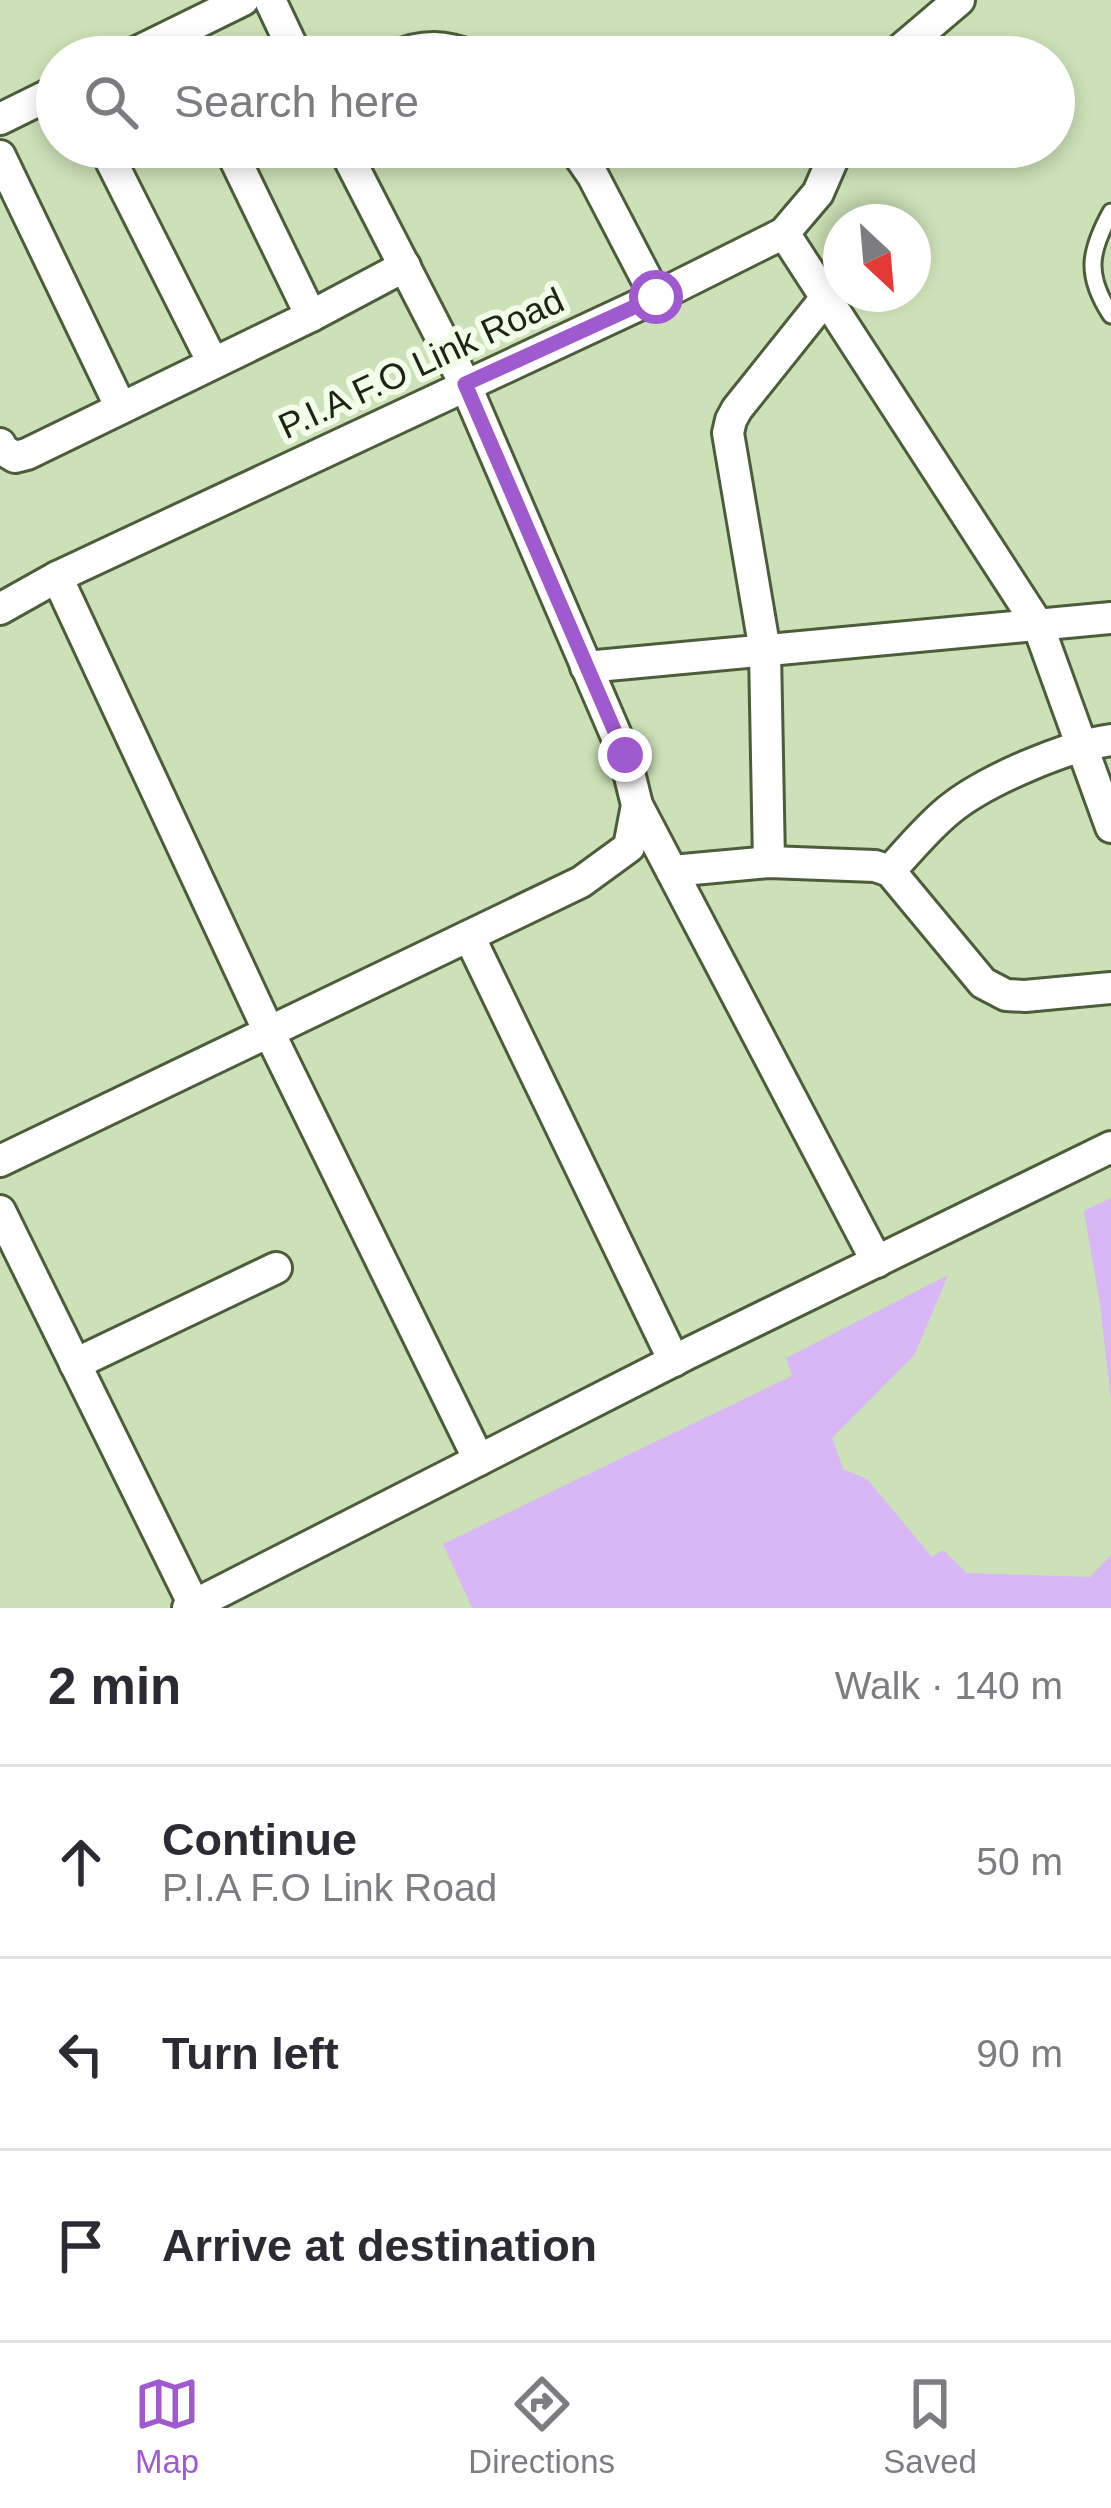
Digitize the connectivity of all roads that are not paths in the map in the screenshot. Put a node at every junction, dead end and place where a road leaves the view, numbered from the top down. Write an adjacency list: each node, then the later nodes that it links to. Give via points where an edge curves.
1 (243, 0): 4 (street)
2 (270, 0): 5 (street)
3 (959, 0): 6 (street)
4 (194, 36)
5 (287, 36)
6 (917, 36)
7 (36, 101): 8 (street)
8 (0, 119)
9 (0, 156): 26 (street)
10 (115, 168): 24 (street)
11 (239, 168): 23 (street)
12 (354, 168): 17 (street)
13 (587, 168): 19 (street)
14 (829, 168): 16 (street, P.I.A F.O Link Road)
15 (1111, 212): 22 (lane, via 1095,241 1093,271)
16 (784, 233): 18 (street); 19 (street, P.I.A F.O Link Road)
17 (405, 266): 23 (street); 25 (street)
18 (823, 295)
19 (656, 297): 25 (street, P.I.A F.O Link Road)
20 (823, 301): 32 (street, via 737,409 728,433)
21 (834, 312): 31 (street)
22 (1111, 315)
23 (311, 316): 24 (street)
24 (213, 363): 26 (street)
25 (465, 384): 28 (street, P.I.A F.O Link Road); 33 (street)
26 (121, 408): 27 (street, via 27,454 15,457)
27 (0, 444)
28 (57, 577): 29 (street, P.I.A F.O Link Road); 42 (street)
29 (0, 609)
30 (1111, 618): 31 (street)
31 (1038, 625): 32 (street); 34 (street)
32 (765, 651): 33 (street); 37 (street)
33 (586, 667): 35 (street, via 625,755)
34 (1096, 742): 36 (street); 39 (street, via 974,791)
35 (637, 805): 38 (street); 40 (street, via 629,848 581,882)
36 (1111, 827)
37 (769, 862): 38 (street); 39 (street)
38 (672, 871): 46 (street)
39 (890, 871): 41 (street, via 983,983 1025,996)
40 (469, 936): 42 (street); 48 (street)
41 (1111, 988)
42 (269, 1032): 44 (street); 50 (street)
43 (1111, 1147): 46 (street)
44 (0, 1161)
45 (0, 1211): 49 (street)
46 (877, 1262): 48 (street)
47 (276, 1268): 49 (street)
48 (674, 1361): 50 (street)
49 (75, 1364): 51 (street)
50 (479, 1460): 51 (street)
51 (190, 1606)

